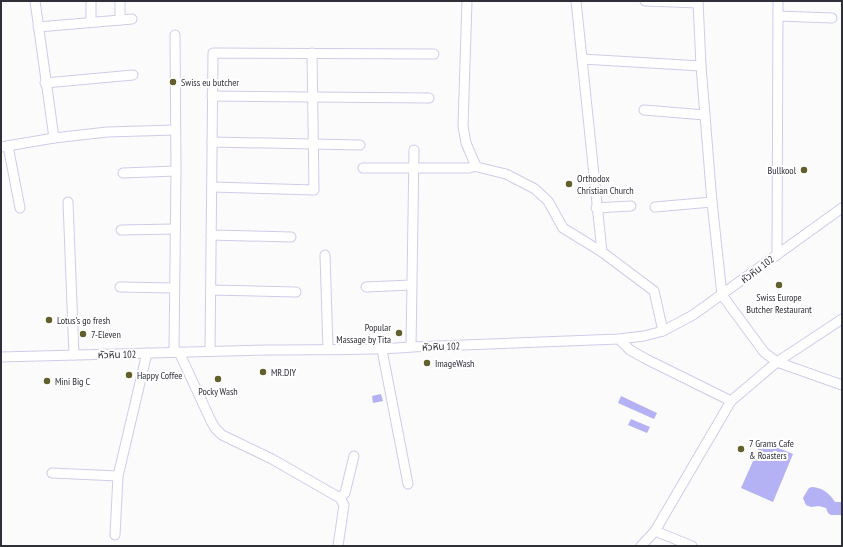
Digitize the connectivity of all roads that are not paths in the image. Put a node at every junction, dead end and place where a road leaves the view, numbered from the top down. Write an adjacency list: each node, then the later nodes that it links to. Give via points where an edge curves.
1 (36, 1): 14 (street)
2 (91, 1): 13 (street)
3 (120, 1): 12 (street)
4 (468, 1): 34 (street, via 462,126)
5 (576, 1): 18 (street)
6 (645, 1): 8 (street)
7 (778, 1): 9 (street)
8 (698, 2): 19 (street)
9 (778, 16): 10 (street); 52 (street)
10 (832, 18)
11 (132, 19): 12 (street)
12 (120, 20): 13 (street)
13 (91, 22): 14 (street)
14 (38, 27): 21 (street)
15 (175, 35): 27 (street)
16 (312, 53): 17 (street); 22 (street, via 213,53); 23 (street)
17 (434, 54)
18 (582, 59): 19 (street); 45 (street)
19 (701, 66): 26 (street)
20 (133, 75): 21 (street)
21 (45, 83): 28 (street)
22 (212, 96): 23 (street); 29 (street)
23 (313, 97): 24 (street); 30 (street)
24 (429, 98)
25 (644, 110): 26 (street)
26 (705, 115): 41 (street)
27 (176, 130): 28 (street, via 108,132); 37 (street)
28 (54, 138): 32 (street)
29 (212, 142): 30 (street); 39 (street)
30 (313, 144): 31 (street); 39 (street, via 314,190)
31 (360, 145)
32 (4, 147): 44 (street)
33 (414, 150): 36 (street)
34 (476, 166): 36 (street); 51 (street, via 506,174 535,189 548,201 563,228)
35 (363, 168): 36 (street)
36 (414, 168): 54 (street)
37 (176, 172): 38 (street); 47 (street)
38 (123, 173)
39 (212, 188): 49 (street)
40 (68, 202): 70 (street)
41 (712, 202): 43 (street); 60 (street)
42 (631, 206): 45 (street)
43 (655, 207)
44 (20, 208)
45 (596, 208): 51 (street)
46 (842, 208): 52 (street, หัวหิน 102)
47 (175, 229): 48 (street); 57 (street)
48 (121, 230)
49 (211, 236): 50 (street); 58 (street)
50 (291, 237)
51 (602, 252): 62 (street, via 654,291)
52 (777, 255): 60 (street, หัวหิน 102)
53 (324, 256): 65 (street)
54 (411, 285): 56 (street); 64 (street)
55 (120, 287): 57 (street)
56 (366, 287)
57 (174, 288): 68 (street)
58 (211, 290): 59 (street); 67 (street)
59 (296, 292)
60 (722, 295): 62 (street, หัวหิน 102, via 694,315); 72 (street, via 764,352)
61 (842, 319): 72 (street)
62 (663, 331): 63 (street, หัวหิน 102)
63 (619, 339): 64 (street, หัวหิน 102); 74 (street, via 630,350 646,359)
64 (411, 347): 66 (street, หัวหิน 102)
65 (328, 349): 66 (street, หัวหิน 102); 67 (street, หัวหิน 102)
66 (382, 350): 78 (street)
67 (210, 351): 68 (street, หัวหิน 102)
68 (176, 352): 69 (street, หัวหิน 102); 79 (street, via 218,432)
69 (147, 353): 70 (street, หัวหิน 102); 77 (street)
70 (74, 355): 71 (street, หัวหิน 102)
71 (1, 357)
72 (777, 362): 73 (street); 74 (street)
73 (842, 385)
74 (731, 401): 80 (street)
75 (354, 456): 79 (street, via 345,493)
76 (52, 473): 77 (street)
77 (118, 476): 81 (street)
78 (408, 484)
79 (340, 498): 82 (street, via 344,505)
80 (655, 531): 83 (street); 84 (street)
81 (115, 536)
82 (338, 546)
83 (641, 546)
84 (692, 546)

